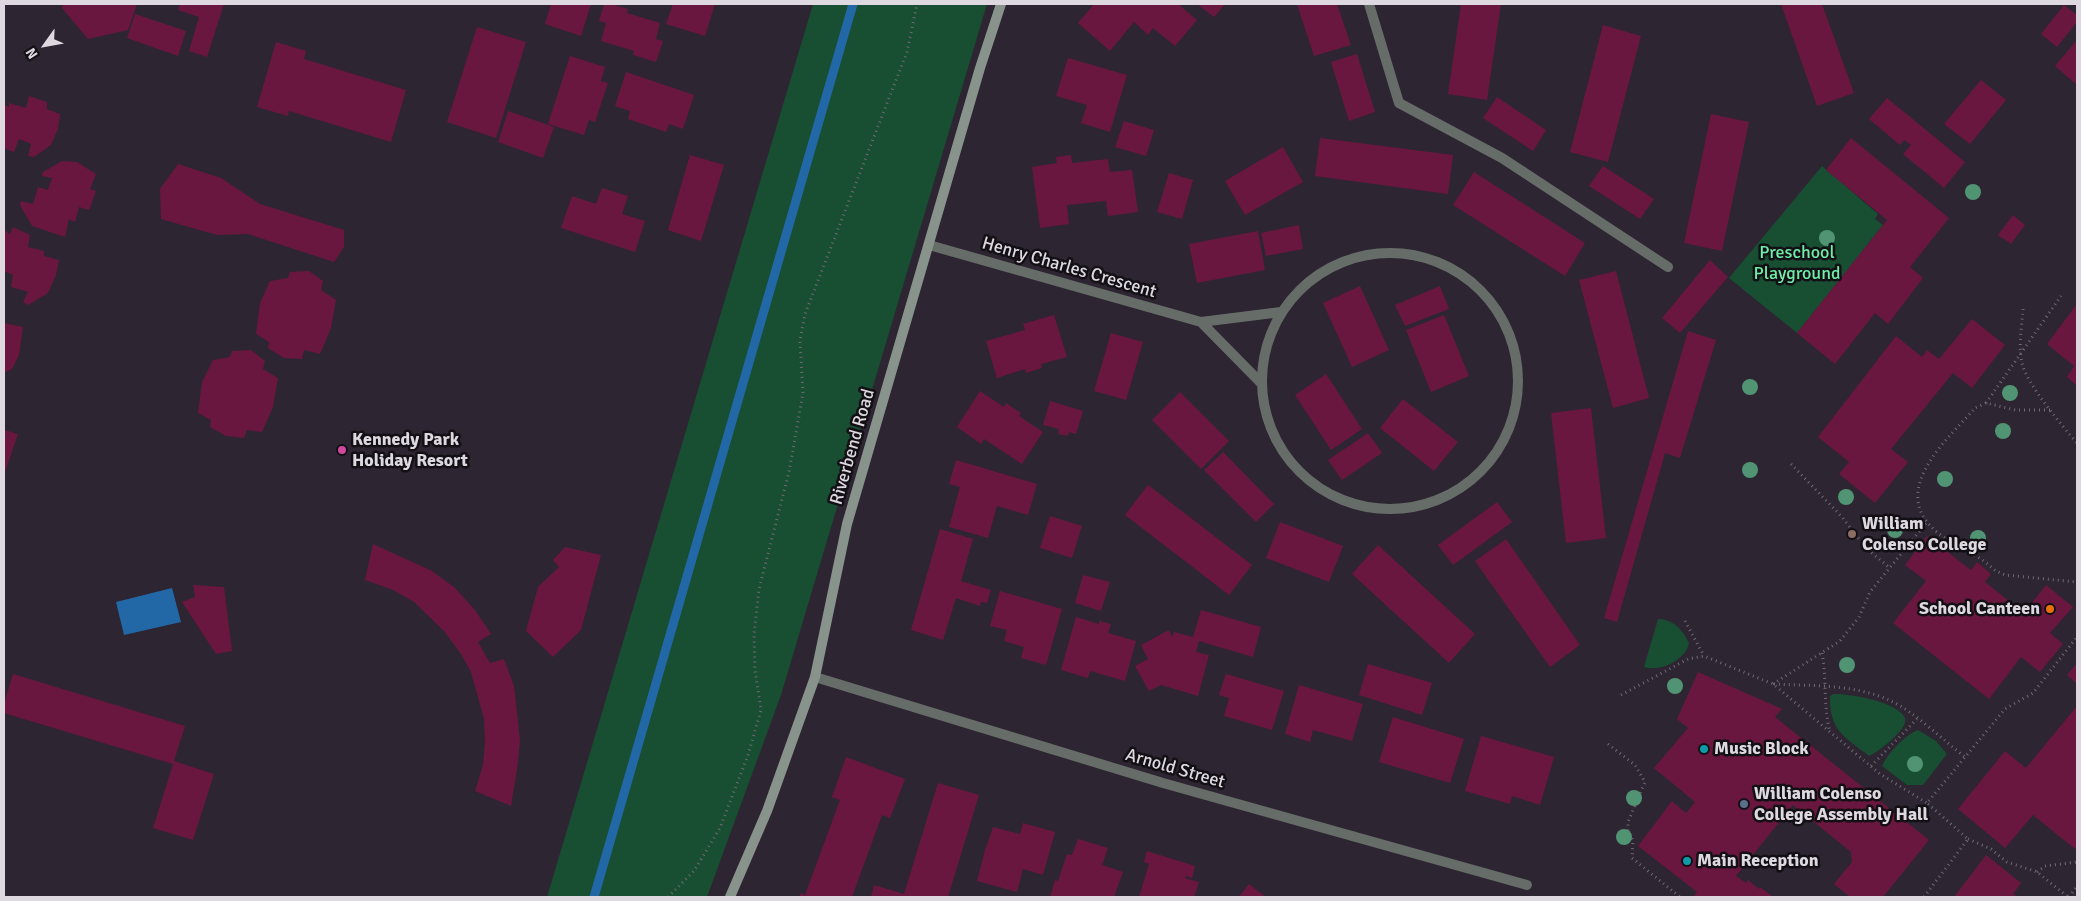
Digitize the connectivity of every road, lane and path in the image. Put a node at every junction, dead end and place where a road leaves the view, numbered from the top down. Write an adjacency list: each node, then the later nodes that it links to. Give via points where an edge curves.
1 (917, 4): 38 (path, via 907,52 805,314 800,340 803,392 790,472 769,544 758,598 754,634 761,710 720,828 694,870)
2 (1001, 4): 4 (main road, Riverbend Road)
3 (1368, 4): 5 (street, via 1399,103 1502,158)
4 (929, 245): 9 (street, Henry Charles Crescent); 23 (main road, Riverbend Road, via 847,524)
5 (1668, 267)
6 (2061, 296): 10 (path)
7 (2023, 309): 10 (path)
8 (1281, 312): 9 (street, Henry Charles Crescent); 11 (street, via 1263,358); 11 (street, via 1300,288 1318,274 1352,258 1382,252 1412,254 1441,263 1468,279 1490,300 1506,326 1517,370 1514,415 1502,444 1489,462 1461,488 1434,502 1404,509 1374,508 1344,501 1317,487 1294,467 1277,442 1266,413)
9 (1201, 322): 11 (street, Henry Charles Crescent)
10 (2021, 351): 12 (path); 13 (path, via 2025,373)
11 (1261, 383)
12 (1986, 403): 13 (path, via 2015,410); 16 (path, via 1975,408 1924,471 1918,498)
13 (2050, 410): 14 (path)
14 (2077, 443)
15 (1791, 464): 17 (path, via 1842,517 1866,548)
16 (1927, 522): 17 (path); 18 (path, via 1957,546 2005,574)
17 (1890, 568): 21 (path, via 1870,592 1859,617 1840,641)
18 (2077, 582)
19 (1685, 621): 22 (path)
20 (2077, 637): 30 (path, via 2033,693 2005,709)
21 (1822, 653): 24 (path); 25 (path)
22 (1704, 656): 24 (path); 26 (path, via 1688,659)
23 (815, 676): 36 (street, Arnold Street, via 1163,783); 39 (main road, Riverbend Road, via 767,811)
24 (1773, 684): 25 (path); 28 (path)
25 (1826, 687): 27 (path, via 1878,695 1893,701); 28 (path, via 1826,715)
26 (1621, 695)
27 (1917, 719): 30 (path); 31 (path)
28 (1831, 732): 31 (path)
29 (1608, 744): 40 (path, via 1636,765 1645,782 1628,822 1628,832 1633,840 1632,858)
30 (1965, 757): 32 (path)
31 (1871, 766): 32 (path)
32 (1927, 803): 33 (path)
33 (1968, 839): 35 (path, via 1991,849 2007,862); 41 (path)
34 (2077, 862): 35 (path, via 2045,866)
35 (2037, 872): 42 (path)
36 (1527, 885)
37 (2077, 886): 42 (path)
38 (668, 897)
39 (730, 897)
40 (1680, 897)
41 (1924, 897)
42 (2068, 897)

